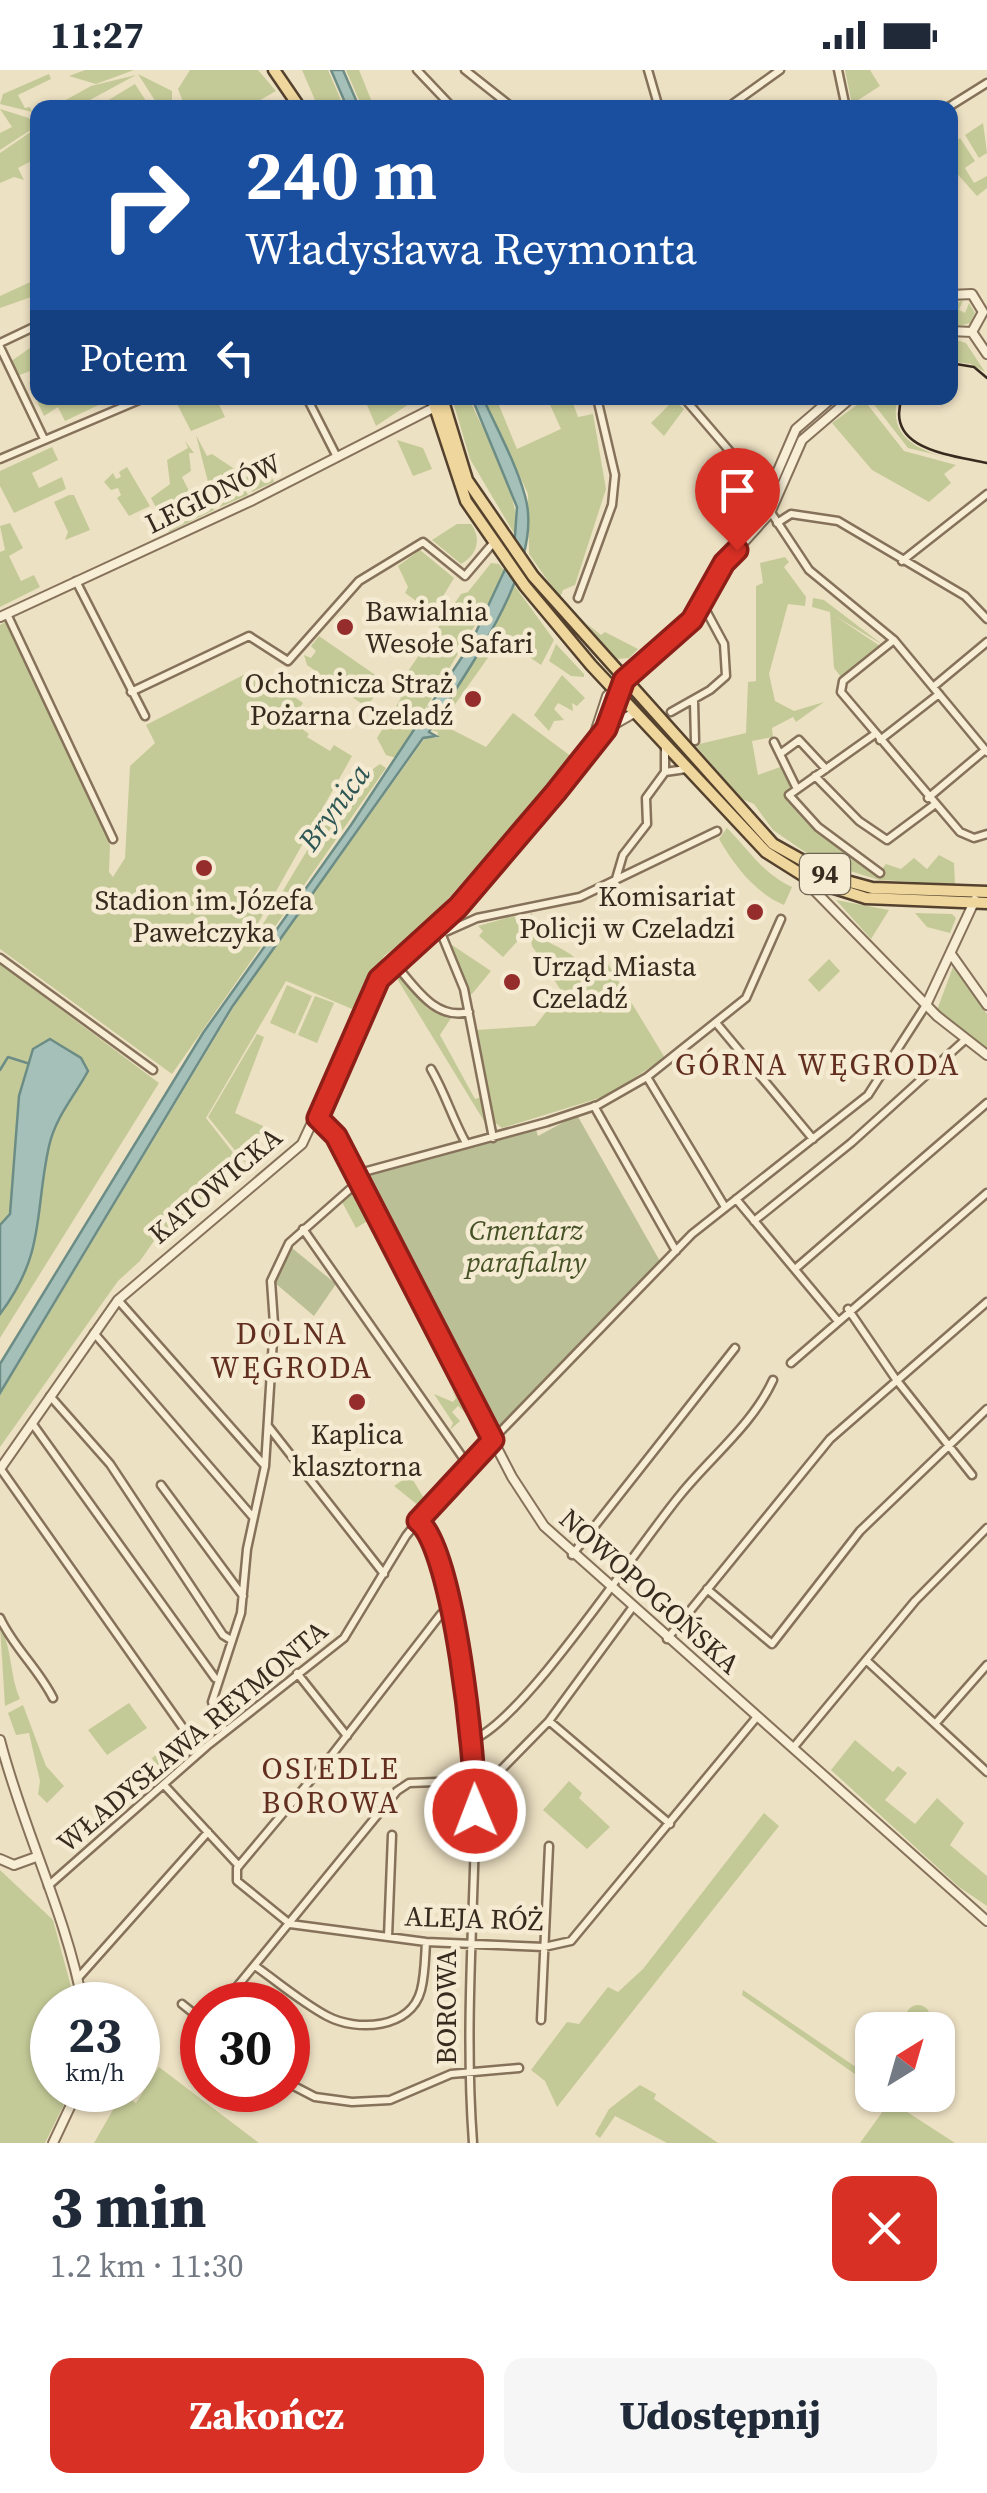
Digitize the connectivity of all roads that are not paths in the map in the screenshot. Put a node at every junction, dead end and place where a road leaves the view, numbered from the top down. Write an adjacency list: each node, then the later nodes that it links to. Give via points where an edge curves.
1 (417, 70): 9 (street)
2 (465, 70): 10 (street)
3 (648, 70): 11 (street)
4 (780, 70): 12 (street)
5 (838, 70): 13 (street)
6 (278, 72): 8 (main road)
7 (987, 82): 14 (street)
8 (295, 100)
9 (445, 100)
10 (503, 100)
11 (657, 100)
12 (738, 100)
13 (844, 100)
14 (958, 101)
15 (958, 293): 16 (street)
16 (983, 299): 19 (street, via 982,318)
17 (30, 329): 20 (street)
18 (958, 331): 19 (street)
19 (972, 332): 21 (street)
20 (0, 345): 31 (street)
21 (987, 354)
22 (127, 405): 31 (street)
23 (311, 405): 32 (street)
24 (431, 405): 32 (street, LEGIONÓW)
25 (439, 405): 44 (main road, 94, via 467,480)
26 (439, 405): 40 (main road, 94, via 459,486)
27 (599, 405): 45 (street, via 615,475 612,505)
28 (690, 405): 34 (street)
29 (830, 405): 35 (street, via 796,429)
30 (833, 405): 38 (street, via 802,440)
31 (44, 439): 33 (street)
32 (337, 457): 43 (street, LEGIONÓW)
33 (0, 459)
34 (748, 478): 35 (street); 37 (street)
35 (773, 478): 37 (street)
36 (987, 494): 41 (street)
37 (764, 503): 38 (street); 42 (street)
38 (770, 513): 39 (street); 42 (street)
39 (777, 523): 41 (street, via 791,514 838,520); 49 (street, via 819,581)
40 (494, 542): 44 (main road, 94); 54 (street, via 465,576 423,542 374,569 288,661 249,636)
41 (902, 561): 48 (street, via 965,596)
42 (724, 563): 46 (street)
43 (76, 581): 47 (street, LEGIONÓW); 54 (street)
44 (529, 581): 51 (main road, 94); 53 (main road, 94)
45 (578, 598)
46 (703, 604): 51 (street); 56 (street, via 718,624 728,666 726,676)
47 (3, 615): 77 (street)
48 (987, 619)
49 (894, 640): 52 (street); 61 (street, via 840,688)
50 (987, 642): 52 (street)
51 (624, 680): 53 (street); 81 (main road, 94, via 746,818 792,857 832,878 872,888)
52 (933, 687): 55 (street)
53 (616, 691): 58 (main road, 94); 60 (street); 65 (street, via 607,696)
54 (131, 692): 59 (street)
55 (939, 694): 61 (street); 66 (street)
56 (694, 701): 57 (street); 62 (street)
57 (671, 712)
58 (634, 713): 60 (street); 64 (main road, 94)
59 (145, 716)
60 (606, 729): 65 (street, KATOWICKA)
61 (878, 737): 69 (street); 73 (street)
62 (695, 741)
63 (774, 742): 67 (street)
64 (665, 746): 68 (main road, 94); 70 (street)
65 (590, 748): 83 (street, KATOWICKA)
66 (986, 751): 73 (street)
67 (780, 754): 69 (street, via 799,740); 72 (street)
68 (686, 769): 70 (street); 79 (main road, 94, via 766,852)
69 (826, 769): 71 (street)
70 (665, 772): 80 (street, via 649,792 647,824 624,855)
71 (816, 776): 72 (street); 74 (street, via 859,821 888,840)
72 (797, 788): 78 (street, via 789,795 818,827)
73 (928, 798): 74 (street)
74 (934, 805): 76 (street, via 967,837)
75 (717, 832): 80 (street)
76 (987, 834)
77 (113, 839)
78 (880, 873)
79 (812, 881): 81 (main road, 94, via 877,900); 90 (street)
80 (615, 882): 84 (street, via 580,897)
81 (982, 893): 82 (main road, 94); 87 (street)
82 (987, 903)
83 (458, 907): 84 (street); 86 (street, KATOWICKA)
84 (478, 918): 86 (street)
85 (781, 919): 93 (street, via 751,991)
86 (440, 931): 89 (street, KATOWICKA); 92 (street)
87 (951, 954): 90 (street); 91 (street)
88 (0, 958): 97 (street)
89 (394, 962): 92 (street, via 428,1002); 101 (street, KATOWICKA, via 365,1004)
90 (926, 1005): 94 (street); 103 (street, WŁADYSŁAWA REYMONTA, via 870,1093)
91 (987, 1005)
92 (468, 1012): 102 (street)
93 (717, 1024): 98 (street); 103 (street)
94 (966, 1039): 95 (street); 109 (street)
95 (987, 1056)
96 (431, 1069): 104 (street)
97 (153, 1070)
98 (646, 1077): 100 (street); 108 (street)
99 (987, 1104): 112 (street)
100 (594, 1106): 102 (street); 111 (street)
101 (318, 1118): 105 (street, NOWOPOGOŃSKA, via 336,1136); 113 (street, KATOWICKA, via 302,1144)
102 (492, 1138): 104 (street)
103 (813, 1139): 107 (street, WŁADYSŁAWA REYMONTA)
104 (466, 1143): 105 (street)
105 (356, 1178): 110 (street); 126 (street, NOWOPOGOŃSKA)
106 (987, 1193): 115 (street)
107 (736, 1199): 108 (street, WŁADYSŁAWA REYMONTA); 109 (street)
108 (725, 1207): 111 (street, WŁADYSŁAWA REYMONTA)
109 (754, 1221): 112 (street)
110 (303, 1229): 125 (street, via 278,1260 271,1281); 128 (street)
111 (676, 1250): 126 (street, WŁADYSŁAWA REYMONTA)
112 (794, 1269): 116 (street)
113 (118, 1300): 117 (street, KATOWICKA); 129 (street)
114 (987, 1302): 120 (street)
115 (848, 1310): 116 (street); 120 (street)
116 (837, 1320): 119 (street)
117 (93, 1332): 122 (street, KATOWICKA); 133 (street)
118 (735, 1348): 136 (street)
119 (791, 1362)
120 (894, 1378): 127 (street); 139 (street, via 830,1439)
121 (773, 1380): 138 (street)
122 (50, 1396): 124 (street, KATOWICKA); 145 (street, via 110,1464)
123 (987, 1409): 127 (street)
124 (32, 1423): 130 (street, KATOWICKA); 149 (street)
125 (267, 1425): 129 (street); 137 (street)
126 (493, 1440): 128 (street, WŁADYSŁAWA REYMONTA); 136 (street, NOWOPOGOŃSKA, via 532,1511)
127 (946, 1444): 131 (street); 139 (street, via 860,1531 772,1644)
128 (468, 1465): 134 (street, WŁADYSŁAWA REYMONTA)
129 (264, 1466): 133 (street)
130 (0, 1469): 159 (street)
131 (972, 1475)
132 (160, 1485): 140 (street)
133 (252, 1516): 140 (street)
134 (418, 1521): 137 (street, WŁADYSŁAWA REYMONTA); 142 (street, BOROWA, via 428,1532)
135 (987, 1528): 146 (street)
136 (572, 1556): 138 (street, NOWOPOGOŃSKA)
137 (384, 1574): 148 (street, WŁADYSŁAWA REYMONTA, via 349,1633)
138 (608, 1587): 141 (street, NOWOPOGOŃSKA); 157 (street, via 561,1654)
139 (707, 1589): 144 (street)
140 (244, 1598): 145 (street)
141 (632, 1608): 144 (street, NOWOPOGOŃSKA); 152 (street)
142 (450, 1610): 155 (street); 157 (street, BOROWA)
143 (0, 1618): 150 (street)
144 (667, 1638): 151 (street, NOWOPOGOŃSKA)
145 (231, 1640): 149 (street)
146 (866, 1660): 153 (street); 158 (street)
147 (987, 1665): 153 (street)
148 (297, 1673): 154 (street, WŁADYSŁAWA REYMONTA); 155 (street)
149 (216, 1679): 154 (street, via 213,1710)
150 (53, 1698)
151 (756, 1718): 158 (street, NOWOPOGOŃSKA); 163 (street, ALEJA RÓŻ)
152 (550, 1721): 161 (street, via 491,1780); 163 (street)
153 (935, 1724): 160 (street)
154 (225, 1731): 159 (street, WŁADYSŁAWA REYMONTA)
155 (347, 1736): 169 (street)
156 (0, 1740): 167 (street)
157 (472, 1740): 161 (street, BOROWA)
158 (792, 1749): 171 (street, NOWOPOGOŃSKA)
159 (200, 1752): 162 (street, WŁADYSŁAWA REYMONTA)
160 (987, 1772)
161 (476, 1784): 172 (street, via 409,1783 397,1792); 175 (street, BOROWA)
162 (164, 1786): 164 (street); 170 (street, WŁADYSŁAWA REYMONTA)
163 (670, 1824): 176 (street, ALEJA RÓŻ, via 571,1941)
164 (208, 1832): 169 (street); 178 (street)
165 (392, 1835): 173 (street)
166 (549, 1846): 176 (street)
167 (36, 1857): 168 (street, via 14,1865); 170 (street)
168 (0, 1859)
169 (239, 1866): 172 (street, via 237,1881)
170 (48, 1886): 178 (street)
171 (987, 1920)
172 (290, 1924): 173 (street, ALEJA RÓŻ); 177 (street)
173 (388, 1937): 174 (street, ALEJA RÓŻ)
174 (426, 1942): 175 (street, ALEJA RÓŻ); 177 (street, via 414,2004 405,2015 373,2024 329,2017)
175 (468, 1944): 176 (street, ALEJA RÓŻ); 183 (street, BOROWA)
176 (544, 1947): 181 (street)
177 (254, 1966): 180 (street)
178 (78, 1978): 179 (street)
179 (79, 1982)
180 (241, 1982)
181 (542, 2020)
182 (519, 2068): 183 (street)
183 (468, 2072): 184 (street, via 390,2100 352,2102); 187 (street, BOROWA)
184 (310, 2094)
185 (68, 2112): 186 (street)
186 (54, 2143)
187 (472, 2143)

